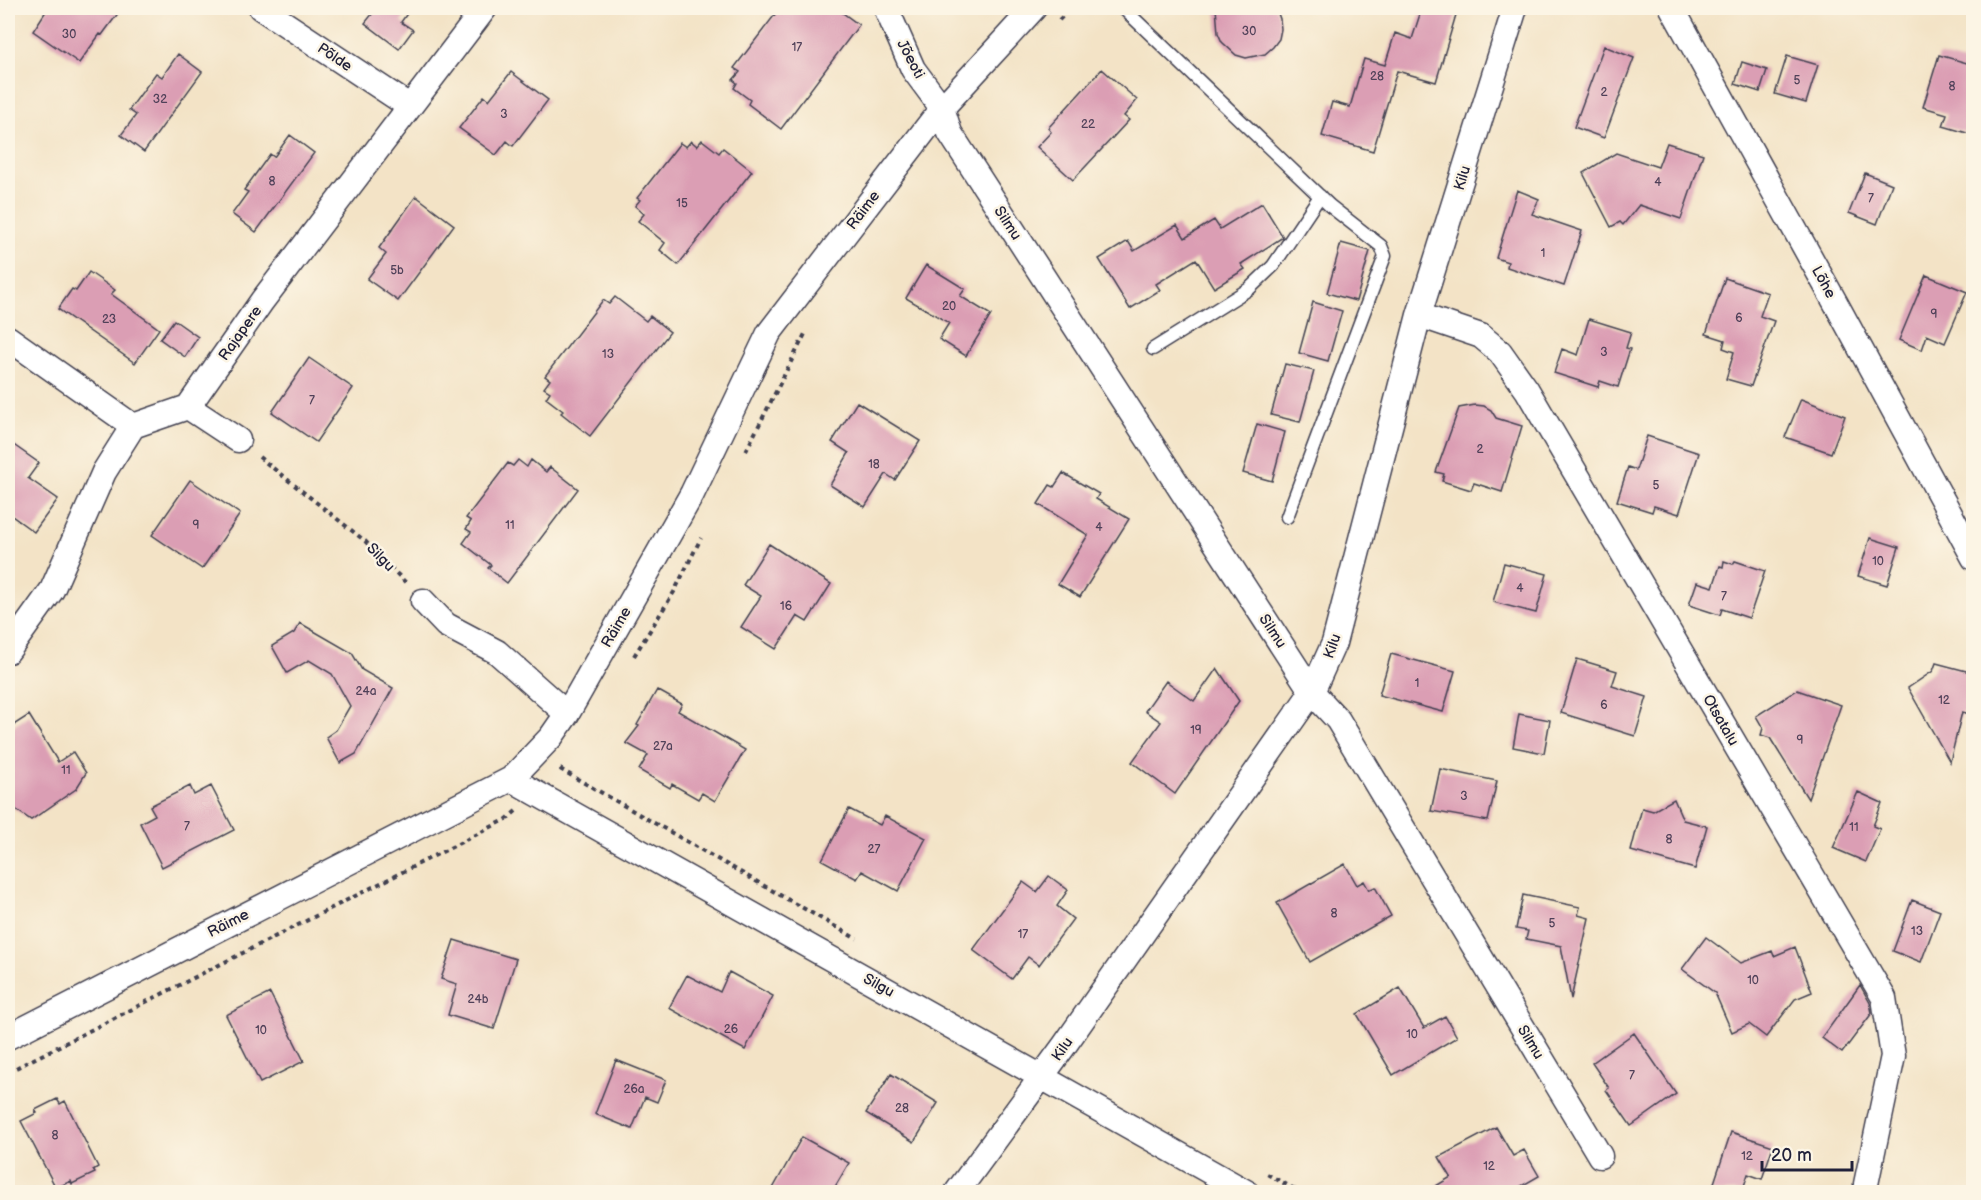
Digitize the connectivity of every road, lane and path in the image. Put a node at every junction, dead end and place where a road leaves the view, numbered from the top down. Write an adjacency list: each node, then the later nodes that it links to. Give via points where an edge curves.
1 (261, 8): 8 (street, Põlde)
2 (485, 8): 8 (street, Rajapere)
3 (886, 8): 9 (street, Jõeoti, via 914,69)
4 (1034, 8): 9 (street, Räime)
5 (1122, 8): 10 (lane)
6 (1515, 8): 11 (street, Kilu)
7 (1672, 8): 18 (street, Lõhe)
8 (410, 106): 14 (street, Rajapere, via 262,301)
9 (942, 108): 21 (street, Silmu, via 950,133); 22 (street, Räime, via 769,333 692,494)
10 (1320, 196): 13 (lane, via 1273,266 1249,289); 17 (lane, via 1381,246 1385,256)
11 (1419, 315): 21 (street, Kilu, via 1334,643); 29 (street, Otsatalu, via 1481,336 1500,352 1527,390 1884,998 1893,1056)
12 (8, 338): 15 (street)
13 (1154, 349)
14 (188, 407): 15 (street); 16 (street)
15 (133, 426): 20 (street, via 104,472 52,590)
16 (238, 440): 19 (path, Silgu, via 365,541)
17 (1287, 517)
18 (1974, 558)
19 (423, 601): 22 (street, via 447,625 497,652)
20 (8, 651)
21 (1312, 692): 25 (street, Kilu); 26 (street, Silmu, via 1338,720)
22 (567, 714): 23 (street, Räime, via 551,737)
23 (511, 778): 24 (street, Räime); 25 (street, Silgu)
24 (8, 1037)
25 (1042, 1076): 27 (street, Kilu); 28 (street, Silgu)
26 (1600, 1156)
27 (957, 1192)
28 (1246, 1192)
29 (1867, 1192)

